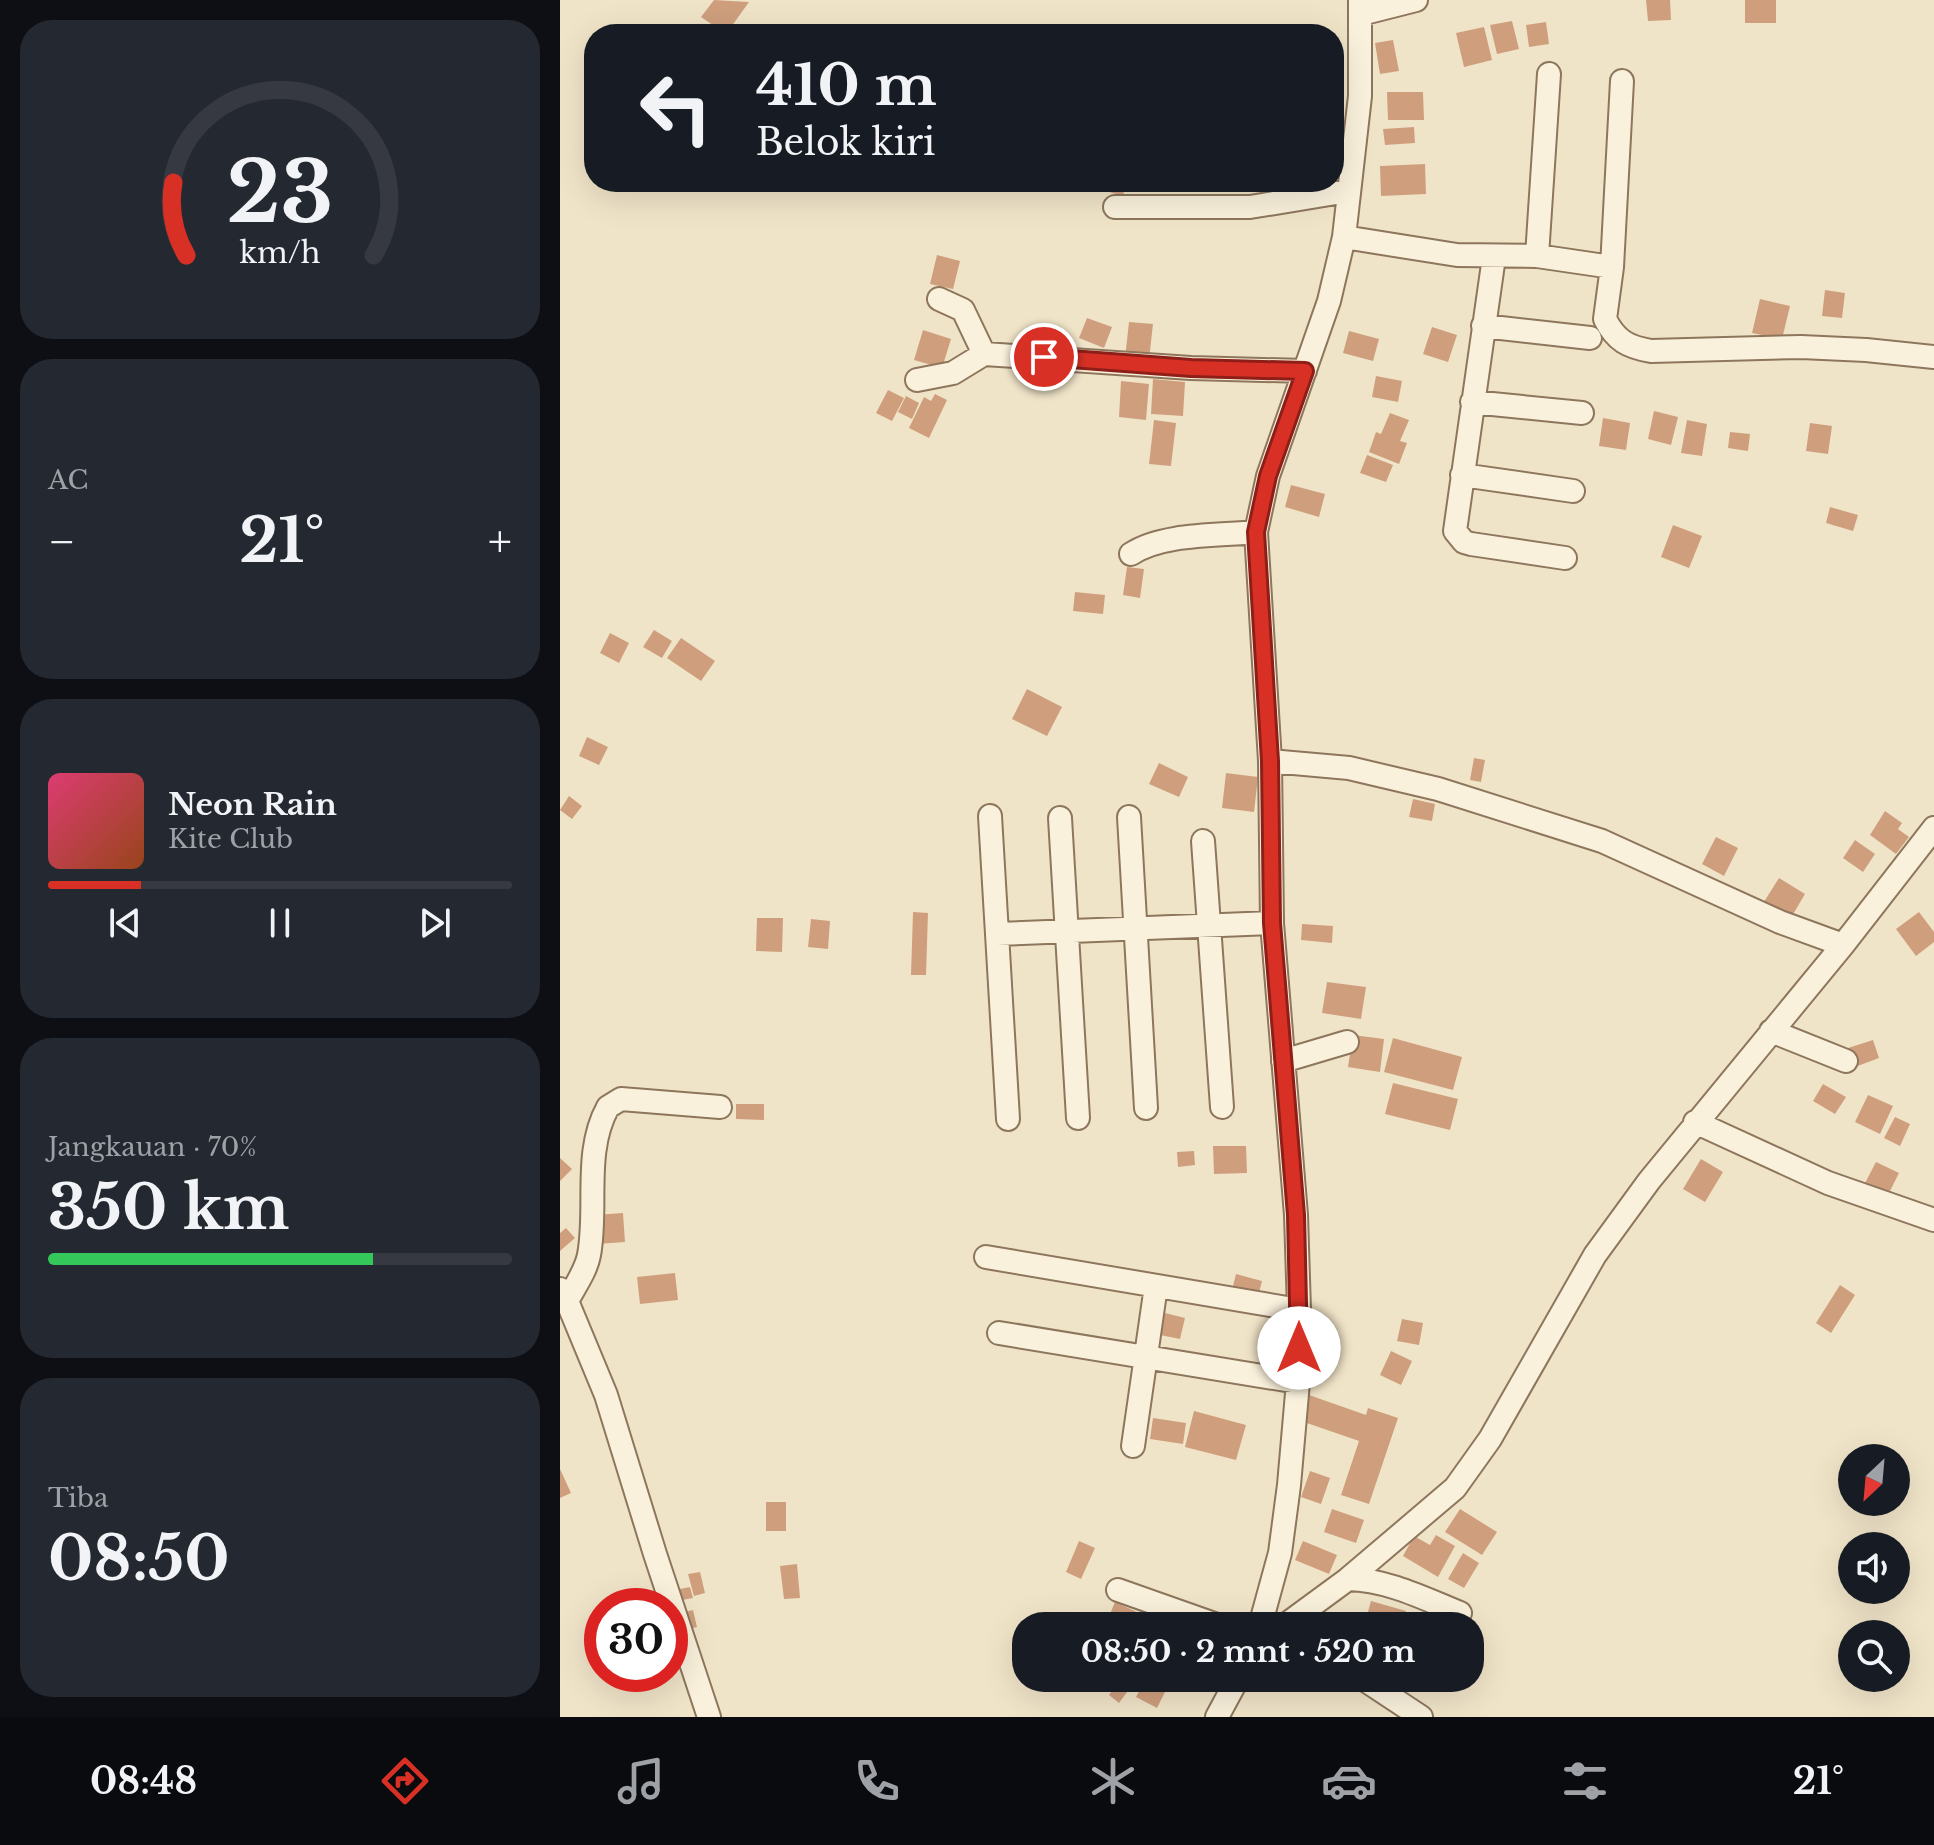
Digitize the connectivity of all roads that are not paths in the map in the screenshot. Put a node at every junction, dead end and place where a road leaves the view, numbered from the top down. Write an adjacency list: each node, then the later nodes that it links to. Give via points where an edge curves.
1 (1416, 0): 2 (street)
2 (1361, 7): 5 (street, via 1360,96)
3 (1549, 74): 10 (street)
4 (1622, 81): 12 (street)
5 (1348, 191): 7 (street); 9 (street)
6 (1342, 192): 8 (street, via 1250,207)
7 (1344, 192)
8 (1115, 207)
9 (1344, 237): 11 (street); 18 (street)
10 (1537, 256): 11 (street); 12 (street)
11 (1494, 257): 14 (street)
12 (1612, 267): 17 (street, via 1605,319 1619,341 1633,348 1801,347)
13 (939, 299): 16 (street, via 963,310)
14 (1483, 326): 15 (street); 20 (street)
15 (1590, 338)
16 (984, 354): 18 (street); 19 (street, via 953,373)
17 (1934, 357)
18 (1305, 371): 24 (street, via 1268,476)
19 (917, 380)
20 (1472, 402): 21 (street); 22 (street)
21 (1582, 413)
22 (1462, 475): 23 (street); 26 (street, via 1455,531 1460,539)
23 (1573, 491)
24 (1256, 532): 25 (street, via 1163,541); 27 (street)
25 (1131, 554)
26 (1565, 558)
27 (1270, 761): 34 (street); 38 (street, via 1349,768 1438,789 1602,841)
28 (990, 816): 37 (street)
29 (1129, 817): 35 (street)
30 (1060, 818): 36 (street)
31 (1934, 828): 38 (street)
32 (1203, 841): 33 (street)
33 (1210, 923): 34 (street); 35 (street); 44 (street)
34 (1272, 923): 41 (street)
35 (1134, 927): 36 (street); 45 (street)
36 (1067, 930): 37 (street); 46 (street)
37 (997, 934): 47 (street)
38 (1843, 945): 39 (street)
39 (1771, 1031): 42 (street); 48 (street)
40 (1347, 1042): 41 (street)
41 (1283, 1061): 53 (street)
42 (1846, 1061)
43 (720, 1107): 52 (street, via 621,1099 608,1107 592,1178 590,1251)
44 (1222, 1107)
45 (1146, 1108)
46 (1078, 1118)
47 (1008, 1119)
48 (1695, 1122): 49 (street, via 1828,1183); 58 (street, via 1595,1255 1469,1470)
49 (1934, 1220)
50 (986, 1257): 51 (street)
51 (1156, 1286): 53 (street); 55 (street)
52 (564, 1295): 66 (street, via 606,1395)
53 (1299, 1310): 56 (street)
54 (999, 1333): 55 (street)
55 (1147, 1358): 56 (street); 57 (street)
56 (1298, 1382): 61 (street, via 1280,1553)
57 (1133, 1446)
58 (1348, 1579): 62 (street); 63 (street, via 1399,1588)
59 (1118, 1590): 60 (street)
60 (1180, 1612)
61 (1264, 1612)
62 (1303, 1612)
63 (1458, 1612)
64 (1230, 1692): 67 (street)
65 (1383, 1692): 68 (street)
66 (709, 1717)
67 (1217, 1717)
68 (1421, 1717)

